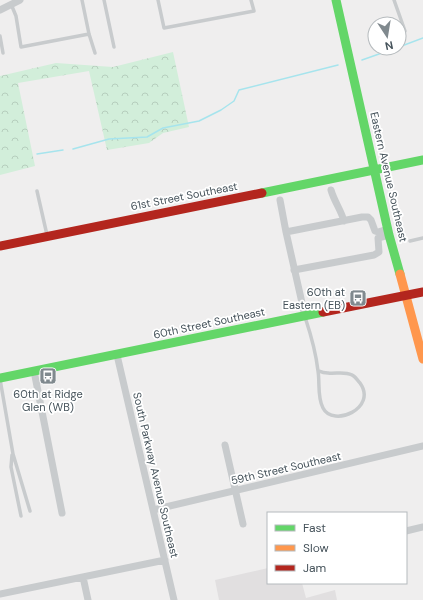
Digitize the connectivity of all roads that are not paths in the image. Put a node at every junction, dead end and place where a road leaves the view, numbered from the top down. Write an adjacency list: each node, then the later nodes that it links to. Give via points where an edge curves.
1 (82, 0): 10 (lane)
2 (104, 0): 12 (lane)
3 (158, 0): 4 (lane, via 164,28 254,11)
4 (251, 0)
5 (336, 0): 16 (street, Eastern Avenue Southeast)
6 (394, 0): 9 (lane)
7 (16, 1): 8 (street); 10 (lane, via 21,47)
8 (0, 10)
9 (400, 16)
10 (89, 34): 14 (lane)
11 (0, 36): 13 (lane)
12 (114, 47)
13 (3, 53)
14 (95, 53)
15 (423, 160): 16 (street, 61st Street Southeast)
16 (374, 169): 22 (street, Eastern Avenue Southeast); 23 (street, 61st Street Southeast)
17 (331, 190): 20 (street)
18 (37, 191): 23 (lane)
19 (280, 200): 21 (street)
20 (344, 221): 21 (street); 22 (street, via 368,217 375,231)
21 (286, 232): 27 (street)
22 (389, 232): 27 (street, via 378,238 379,252 374,255); 29 (street, Eastern Avenue Southeast)
23 (47, 236): 26 (street, 61st Street Southeast)
24 (423, 238): 25 (lane)
25 (410, 241)
26 (0, 246)
27 (294, 270): 30 (street)
28 (423, 292): 29 (street, 60th Street Southeast)
29 (406, 296): 30 (street, 60th Street Southeast); 32 (street, Eastern Avenue Southeast)
30 (305, 316): 31 (street, 60th Street Southeast); 34 (lane, via 312,335)
31 (116, 355): 33 (street, 60th Street Southeast); 40 (street, South Parkway Avenue Southeast)
32 (423, 359)
33 (34, 371): 35 (street, 60th Street Southeast); 42 (street)
34 (318, 371): 34 (lane, via 323,408 327,412 342,416 356,411 361,406 364,397 362,386 354,376 347,373)
35 (0, 378): 38 (lane)
36 (225, 445): 39 (street)
37 (423, 446): 39 (street, 59th Street Southeast)
38 (13, 454): 41 (lane); 43 (lane, via 11,467)
39 (236, 491): 40 (street, 59th Street Southeast); 44 (street)
40 (153, 510): 47 (street, South Parkway Avenue Southeast)
41 (30, 511)
42 (62, 513)
43 (21, 516)
44 (244, 524)
45 (423, 527): 46 (street)
46 (407, 531)
47 (165, 560): 48 (street); 51 (street, South Parkway Avenue Southeast)
48 (82, 577): 49 (street); 50 (street)
49 (1, 596)
50 (88, 600)
51 (174, 600)

